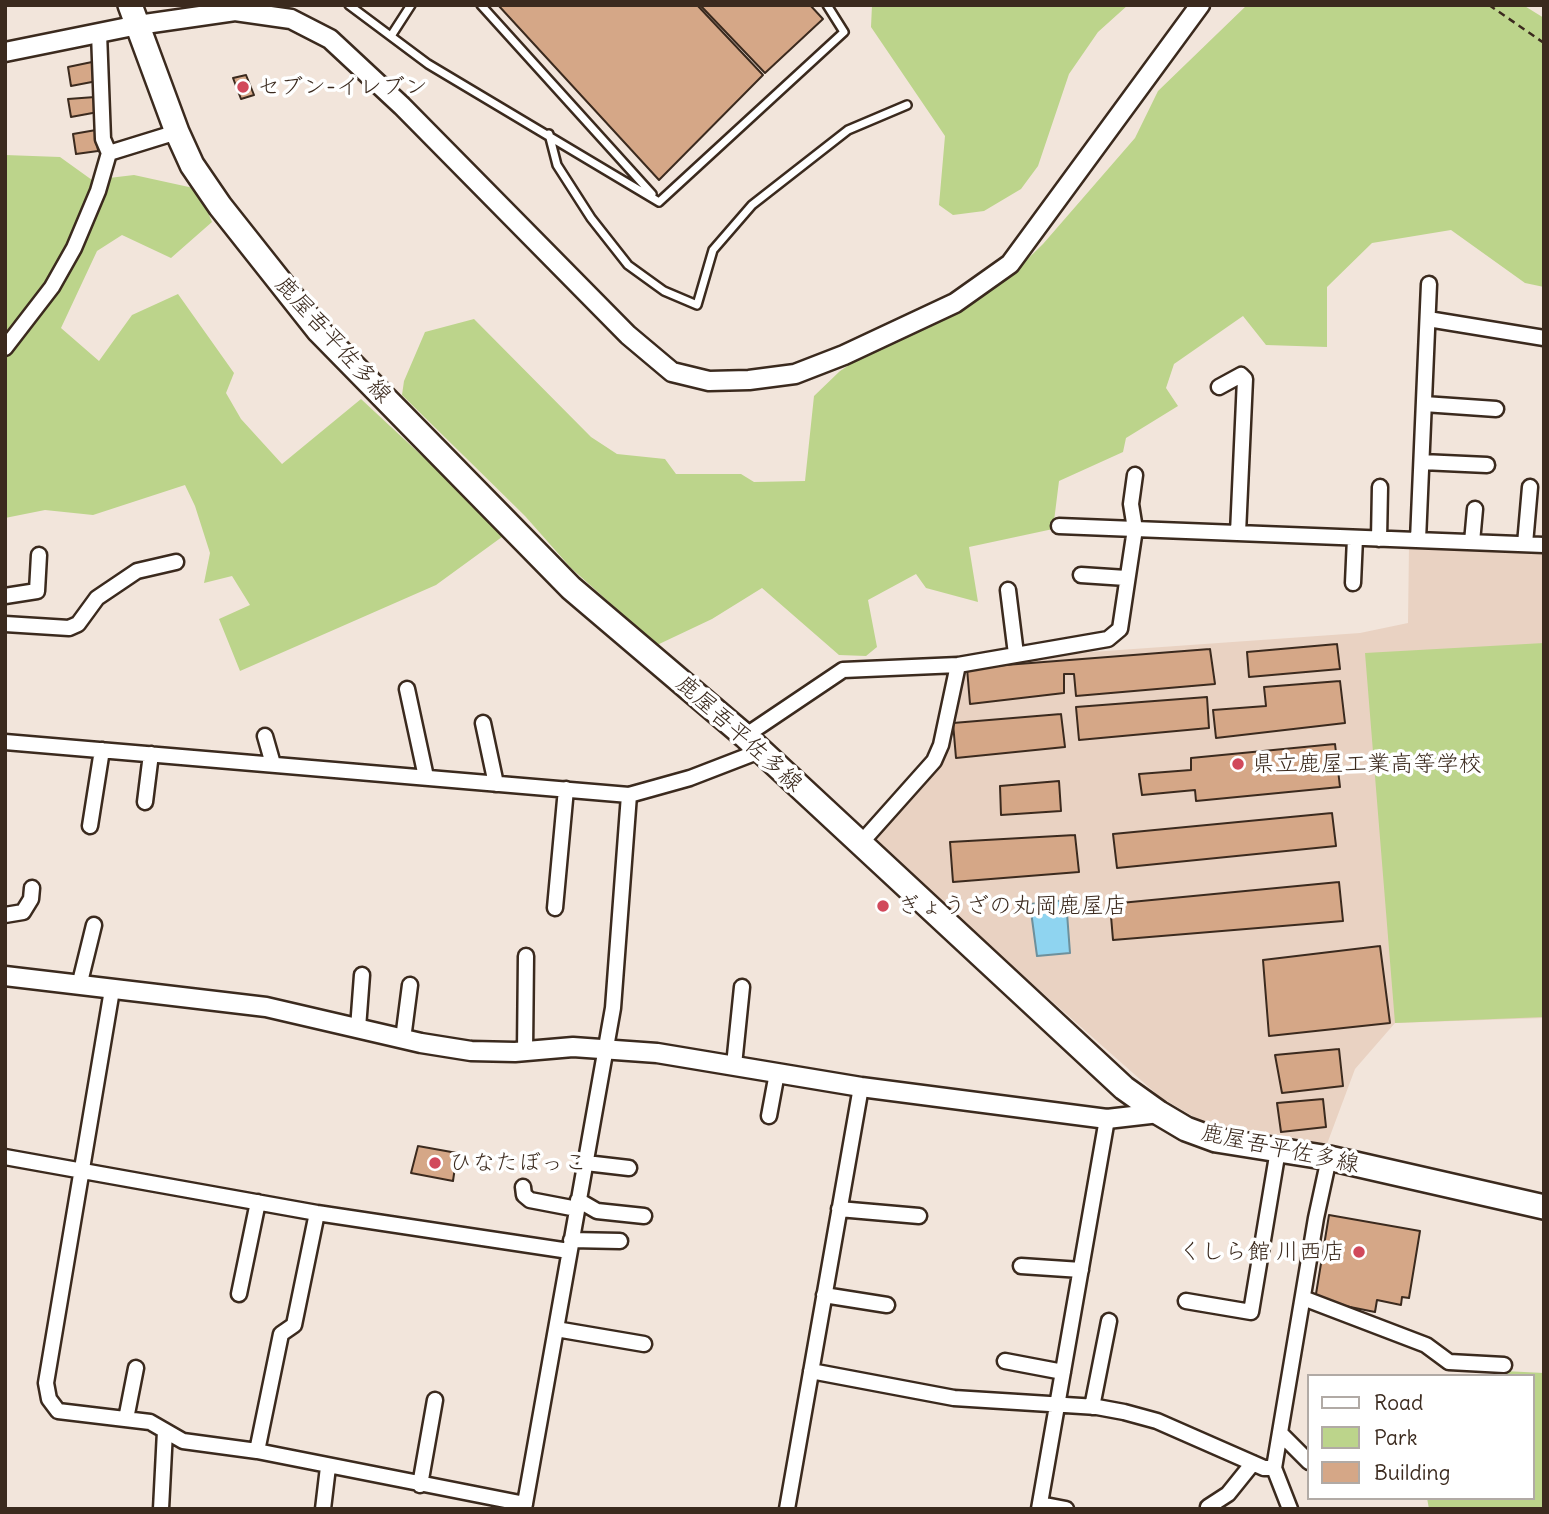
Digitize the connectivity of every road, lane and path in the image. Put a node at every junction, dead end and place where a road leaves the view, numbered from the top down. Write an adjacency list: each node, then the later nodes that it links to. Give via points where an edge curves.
1 (349, 5): 10 (lane)
2 (411, 5): 10 (lane)
3 (481, 5): 17 (lane)
4 (827, 5): 17 (lane, via 844,32)
5 (1200, 5): 7 (street, via 1010,264 955,303 844,355 795,374 709,381 672,372 628,335 330,39)
6 (1489, 5): 11 (path)
7 (275, 10): 8 (street)
8 (134, 15): 9 (street); 14 (main road, 鹿屋吾平佐多線)
9 (99, 33): 12 (street); 16 (street, via 103,139)
10 (391, 36): 15 (lane, via 428,64)
11 (1544, 43)
12 (5, 52)
13 (907, 104): 15 (lane, via 848,130 751,205 713,250 697,305 664,291 628,265 556,165)
14 (177, 132): 16 (street); 54 (main road, 鹿屋吾平佐多線, via 192,165 220,206 319,331 571,588)
15 (549, 134): 17 (lane)
16 (109, 153): 21 (street, via 74,248 52,287)
17 (660, 202)
18 (1429, 284): 19 (street)
19 (1428, 319): 20 (street); 23 (street)
20 (1544, 338)
21 (5, 348)
22 (1219, 387): 33 (street, via 1241,376 1245,379)
23 (1424, 404): 24 (street); 25 (street)
24 (1496, 409)
25 (1422, 463): 26 (street); 36 (street)
26 (1487, 465)
27 (1135, 475): 32 (street, via 1131,504)
28 (1381, 487): 35 (street)
29 (1530, 487): 38 (street)
30 (1475, 509): 37 (street)
31 (1059, 526): 32 (street)
32 (1135, 529): 33 (street); 43 (street)
33 (1238, 533): 34 (street)
34 (1355, 538): 35 (street); 44 (street)
35 (1379, 539): 36 (street)
36 (1418, 540): 37 (street)
37 (1472, 542): 38 (street)
38 (1525, 544): 39 (street)
39 (1544, 545)
40 (39, 555): 46 (street, via 37,591)
41 (176, 562): 47 (street, via 137,571 97,598 78,624 69,628)
42 (1081, 575): 43 (street)
43 (1126, 578): 48 (street, via 1119,629 1108,639)
44 (1353, 583)
45 (1008, 590): 48 (street)
46 (5, 596)
47 (5, 624)
48 (1016, 654): 49 (street)
49 (958, 665): 54 (street, via 843,670); 64 (street, via 934,761)
50 (407, 689): 58 (street)
51 (483, 723): 59 (street)
52 (265, 736): 57 (street)
53 (5, 743): 55 (street)
54 (752, 743): 61 (street, via 690,778); 64 (main road, 鹿屋吾平佐多線)
55 (102, 750): 56 (street); 63 (street)
56 (151, 754): 57 (street); 62 (street)
57 (273, 764): 58 (street)
58 (426, 777): 59 (street)
59 (496, 784): 60 (street)
60 (566, 789): 61 (street); 66 (street)
61 (629, 795): 78 (street)
62 (145, 802)
63 (90, 826)
64 (860, 844): 83 (main road, 鹿屋吾平佐多線, via 1094,1060)
65 (32, 888): 67 (street, via 23,912)
66 (555, 908)
67 (5, 915)
68 (94, 925): 73 (street)
69 (526, 956): 79 (street)
70 (362, 975): 76 (street)
71 (5, 976): 73 (street)
72 (410, 985): 77 (street)
73 (79, 986): 75 (street)
74 (742, 987): 80 (street)
75 (112, 990): 76 (street, via 266,1007); 91 (street)
76 (358, 1028): 77 (street)
77 (403, 1039): 79 (street, via 471,1051)
78 (607, 1049): 79 (street); 80 (street); 89 (street)
79 (526, 1051)
80 (734, 1065): 81 (street)
81 (777, 1073): 82 (street); 84 (street)
82 (861, 1087): 85 (street); 96 (street)
83 (1158, 1113): 85 (street); 86 (main road, 鹿屋吾平佐多線, via 1216,1139)
84 (769, 1115)
85 (1108, 1118): 103 (street)
86 (1278, 1150): 88 (main road, 鹿屋吾平佐多線); 107 (street, via 1251,1312)
87 (5, 1157): 91 (street)
88 (1329, 1158): 95 (main road, 鹿屋吾平佐多線); 106 (street)
89 (586, 1163): 90 (street); 94 (street)
90 (629, 1168)
91 (79, 1172): 93 (street); 120 (street, via 46,1383 48,1399 58,1411)
92 (523, 1187): 94 (street, via 530,1200)
93 (258, 1202): 97 (street); 104 (street)
94 (578, 1205): 98 (street); 101 (street)
95 (1544, 1207)
96 (839, 1209): 99 (street); 105 (street)
97 (317, 1213): 101 (street); 123 (street, via 294,1325 281,1334)
98 (644, 1216)
99 (919, 1216)
100 (620, 1241): 101 (street)
101 (570, 1246): 110 (street)
102 (1021, 1266): 103 (street)
103 (1081, 1270): 116 (street)
104 (239, 1294)
105 (824, 1295): 108 (street); 115 (street)
106 (1303, 1298): 113 (street, via 1426,1345 1449,1362); 122 (street)
107 (1186, 1301)
108 (887, 1305)
109 (1109, 1321): 119 (street)
110 (556, 1329): 111 (street); 129 (street)
111 (645, 1344)
112 (1005, 1362): 116 (street)
113 (1504, 1365)
114 (136, 1368): 120 (street)
115 (811, 1371): 118 (street, via 954,1398); 134 (street)
116 (1063, 1372): 118 (street)
117 (435, 1400): 128 (street)
118 (1058, 1406): 119 (street); 130 (street)
119 (1092, 1407): 125 (street, via 1157,1421)
120 (126, 1419): 121 (street, via 150,1422)
121 (165, 1431): 123 (street, via 183,1441); 132 (street)
122 (1280, 1433): 124 (street); 127 (street)
123 (257, 1451): 126 (street)
124 (1308, 1461)
125 (1253, 1463): 127 (street); 131 (street, via 1228,1494)
126 (328, 1467): 128 (street); 133 (street)
127 (1274, 1468): 136 (street)
128 (420, 1485): 129 (street)
129 (525, 1506)
130 (1040, 1506): 135 (street)
131 (1208, 1507)
132 (161, 1509)
133 (323, 1509)
134 (787, 1509)
135 (1066, 1509)
136 (1290, 1509)

